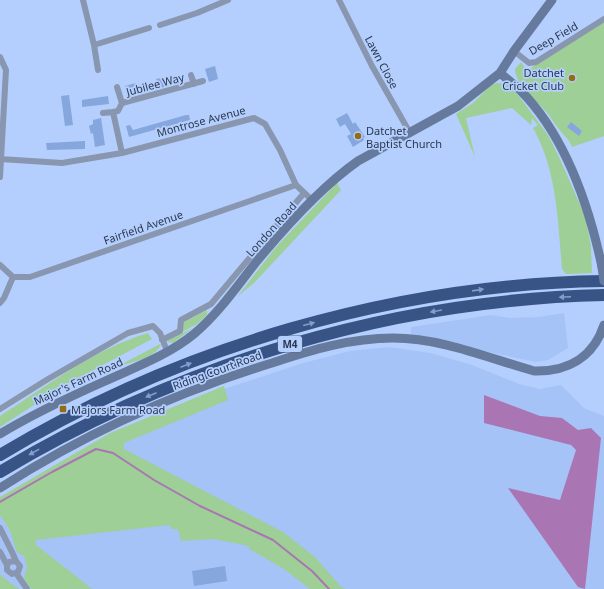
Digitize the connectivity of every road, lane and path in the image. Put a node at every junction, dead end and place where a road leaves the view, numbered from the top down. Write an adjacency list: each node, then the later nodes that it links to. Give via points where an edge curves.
1 (83, 0): 8 (street)
2 (228, 0): 6 (street)
3 (339, 0): 20 (street, Lawn Close)
4 (552, 0): 9 (street, London Road)
5 (604, 19): 9 (street, Deep Field, via 536,62 529,63)
6 (160, 25)
7 (150, 28): 8 (street)
8 (94, 45): 11 (street)
9 (514, 51): 12 (street, London Road)
10 (0, 57): 22 (street, via 6,70)
11 (98, 70)
12 (500, 73): 20 (street, London Road, via 458,106); 29 (street, bridge, via 521,92 541,116 562,150 581,190 595,232)
13 (191, 75): 15 (street, Jubilee Way)
14 (204, 81): 15 (street, Jubilee Way)
15 (194, 84): 17 (street, Jubilee Way)
16 (117, 87): 17 (street, Jubilee Way)
17 (122, 103): 18 (street, Jubilee Way)
18 (115, 111): 19 (street); 21 (street)
19 (103, 113)
20 (410, 133): 26 (street, London Road, via 348,168)
21 (122, 153): 22 (street, Montrose Avenue, via 62,163); 24 (street, Montrose Avenue, via 254,118 265,124)
22 (1, 159): 23 (street)
23 (0, 177)
24 (296, 185): 25 (street, Montrose Avenue); 28 (street, Fairfield Avenue, via 30,277)
25 (304, 193): 26 (street, Montrose Avenue); 33 (street, via 211,304 181,320 180,331)
26 (313, 201): 34 (street, London Road, via 272,244 214,315 192,335)
27 (0, 265): 28 (street)
28 (13, 277): 31 (street)
29 (604, 281): 37 (highway, M4, one-way to 29, via 74,415 148,380 222,351 286,331 388,305 451,294 519,285)
30 (604, 295): 38 (highway, M4, one-way to 38, via 518,300 447,309 283,346 201,374 138,400 66,435)
31 (0, 303)
32 (604, 325): 39 (street, Riding Court Road, via 597,342 589,352 569,366 546,372 534,371 451,346 412,339 371,339 320,348 231,376 144,411 53,456)
33 (162, 340): 34 (street); 35 (street, via 153,326 128,333)
34 (167, 351): 36 (street, Major's Farm Road, via 68,397)
35 (0, 409)
36 (0, 434)
37 (0, 455)
38 (0, 472)
39 (0, 488)
40 (0, 528): 42 (street)
41 (0, 552): 43 (street)
42 (16, 561): 43 (street, via 11,561); 44 (street, via 20,566)
43 (7, 566): 44 (street, via 10,573)
44 (16, 573): 45 (street)
45 (27, 589)

